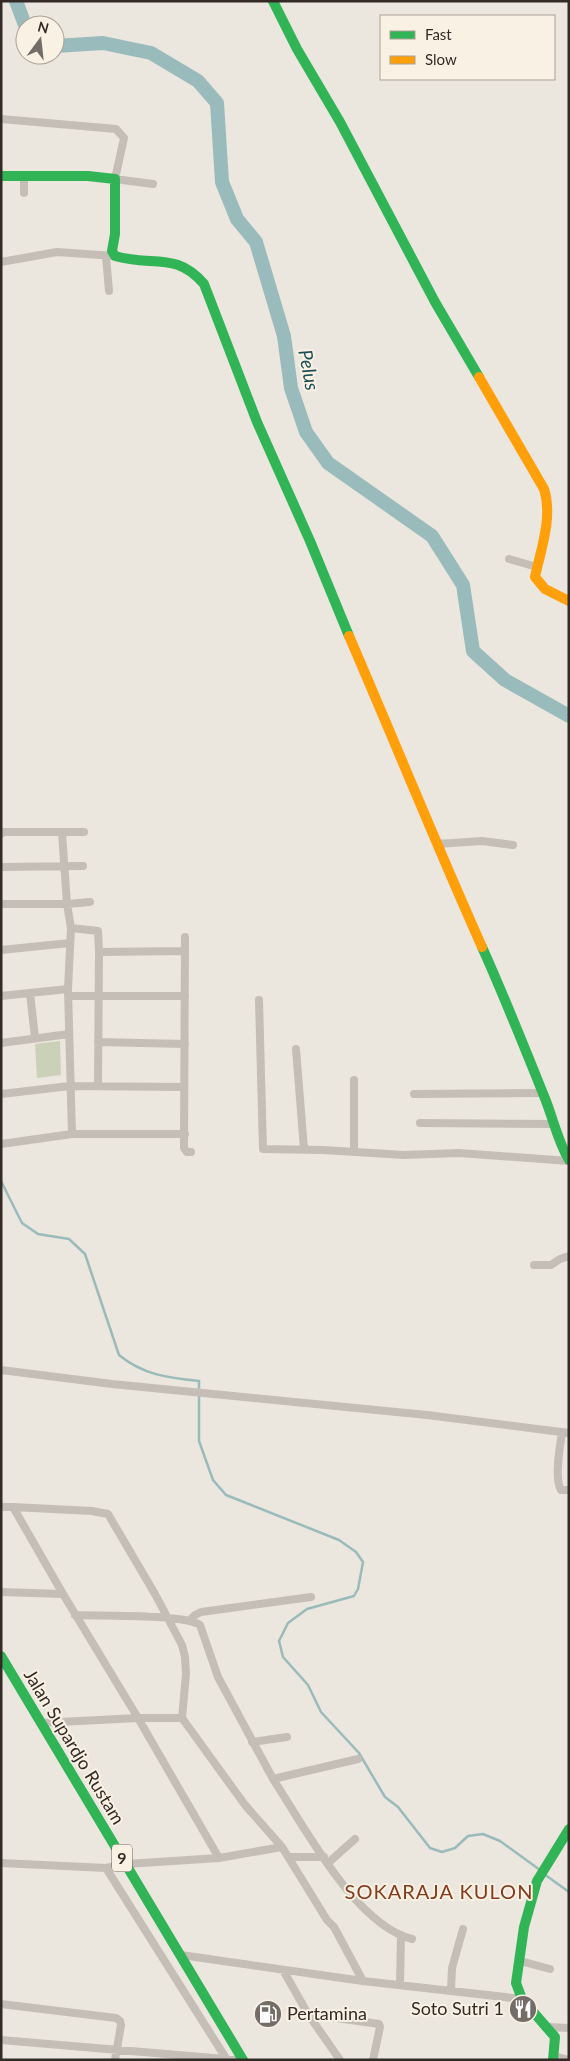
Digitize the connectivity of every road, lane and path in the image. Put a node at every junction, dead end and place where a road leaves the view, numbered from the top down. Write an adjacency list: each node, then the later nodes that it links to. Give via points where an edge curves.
1 (273, 1): 12 (main road, via 435,302 544,489 548,502 547,520)
2 (1, 119): 5 (street, via 116,129 124,138)
3 (1, 176): 4 (main road)
4 (24, 176): 5 (main road); 7 (street)
5 (115, 179): 6 (street); 8 (main road, via 115,234)
6 (153, 184)
7 (24, 193)
8 (111, 256): 9 (street, via 57,252); 10 (street); 17 (main road, via 182,264 193,270 204,284 257,422)
9 (1, 262)
10 (109, 291)
11 (509, 559): 12 (street)
12 (537, 566): 13 (main road, via 535,577 541,587)
13 (569, 601)
14 (84, 832): 15 (street)
15 (62, 833): 16 (street); 19 (street)
16 (1, 834)
17 (437, 844): 18 (street, via 482,841); 49 (main road)
18 (513, 845)
19 (63, 866): 20 (street); 21 (street); 24 (street)
20 (83, 866)
21 (1, 867)
22 (90, 902): 24 (street)
23 (1, 904): 24 (street)
24 (66, 904): 25 (street)
25 (71, 928): 27 (street); 30 (street, via 98,931)
26 (185, 937): 29 (street)
27 (70, 943): 28 (street); 31 (street)
28 (1, 950)
29 (185, 951): 30 (street); 35 (street)
30 (99, 952): 33 (street)
31 (68, 992): 32 (street); 33 (street); 37 (street)
32 (30, 993): 34 (street); 38 (street)
33 (97, 995): 35 (street); 40 (street)
34 (1, 996)
35 (185, 996): 41 (street)
36 (259, 1000): 55 (street, via 263,1149)
37 (69, 1034): 38 (street); 44 (street)
38 (35, 1038): 39 (street)
39 (1, 1042)
40 (98, 1042): 41 (street); 45 (street)
41 (185, 1044): 46 (street)
42 (296, 1049): 55 (street)
43 (354, 1080): 57 (street)
44 (70, 1086): 45 (street); 47 (street); 52 (street)
45 (98, 1086): 46 (street)
46 (184, 1087): 53 (street)
47 (1, 1094)
48 (414, 1094): 49 (street)
49 (543, 1094): 51 (main road)
50 (420, 1123): 51 (street)
51 (554, 1124): 58 (main road)
52 (72, 1134): 53 (street); 54 (street)
53 (184, 1134): 56 (street, via 184,1148)
54 (1, 1144)
55 (304, 1149): 57 (street)
56 (191, 1152)
57 (354, 1152): 58 (street)
58 (569, 1161)
59 (569, 1256): 60 (street, via 551,1264)
60 (534, 1265)
61 (1, 1370): 62 (street, via 427,1415)
62 (565, 1433): 63 (street, via 558,1462 559,1486 561,1490)
63 (569, 1490)
64 (1, 1507): 65 (street)
65 (14, 1507): 67 (street); 70 (street, via 108,1514)
66 (1, 1592): 67 (street)
67 (63, 1594): 69 (street)
68 (311, 1597): 71 (street, via 201,1612)
69 (75, 1615): 70 (street); 73 (street)
70 (168, 1618): 71 (street); 74 (street, via 185,1657)
71 (189, 1621): 77 (street, via 200,1625 218,1677)
72 (1, 1656): 75 (main road, Jalan Supardjo Rustam / 9)
73 (138, 1718): 74 (street); 75 (street); 84 (street)
74 (182, 1718): 82 (street, via 246,1805)
75 (40, 1723): 87 (main road, Jalan Supardjo Rustam / 9)
76 (287, 1736): 77 (street)
77 (252, 1742): 79 (street)
78 (358, 1759): 79 (street)
79 (273, 1778): 85 (street)
80 (569, 1829): 93 (main road, via 537,1881 524,1927)
81 (355, 1838): 85 (street)
82 (282, 1847): 83 (street); 84 (street)
83 (289, 1857): 85 (street); 96 (street, via 334,1927)
84 (219, 1858): 87 (street)
85 (326, 1860): 90 (street, via 350,1893 384,1927)
86 (1, 1863): 88 (street)
87 (126, 1864): 88 (street); 92 (main road, Jalan Supardjo Rustam / 9)
88 (106, 1868): 107 (street)
89 (463, 1929): 98 (street, via 452,1968)
90 (401, 1936): 91 (street); 97 (street)
91 (412, 1939)
92 (181, 1955): 95 (street); 111 (main road, Jalan Supardjo Rustam / 9)
93 (520, 1961): 94 (street); 99 (main road, via 516,1983)
94 (550, 1969)
95 (283, 1970): 96 (street); 101 (street)
96 (363, 1981): 97 (street)
97 (400, 1985): 98 (street)
98 (450, 1991): 99 (street)
99 (522, 1999): 102 (main road)
100 (1, 2004): 105 (street, via 116,2018 121,2025)
101 (308, 2014): 108 (street); 113 (street, via 376,2023 380,2027)
102 (547, 2027): 103 (street); 106 (main road, via 555,2037)
103 (569, 2028)
104 (1, 2040): 105 (street)
105 (116, 2049): 107 (street); 109 (street)
106 (553, 2058): 114 (street)
107 (227, 2059): 110 (street)
108 (339, 2059): 112 (street)
109 (116, 2060)
110 (237, 2060)
111 (243, 2060)
112 (348, 2060)
113 (373, 2060)
114 (569, 2060)

